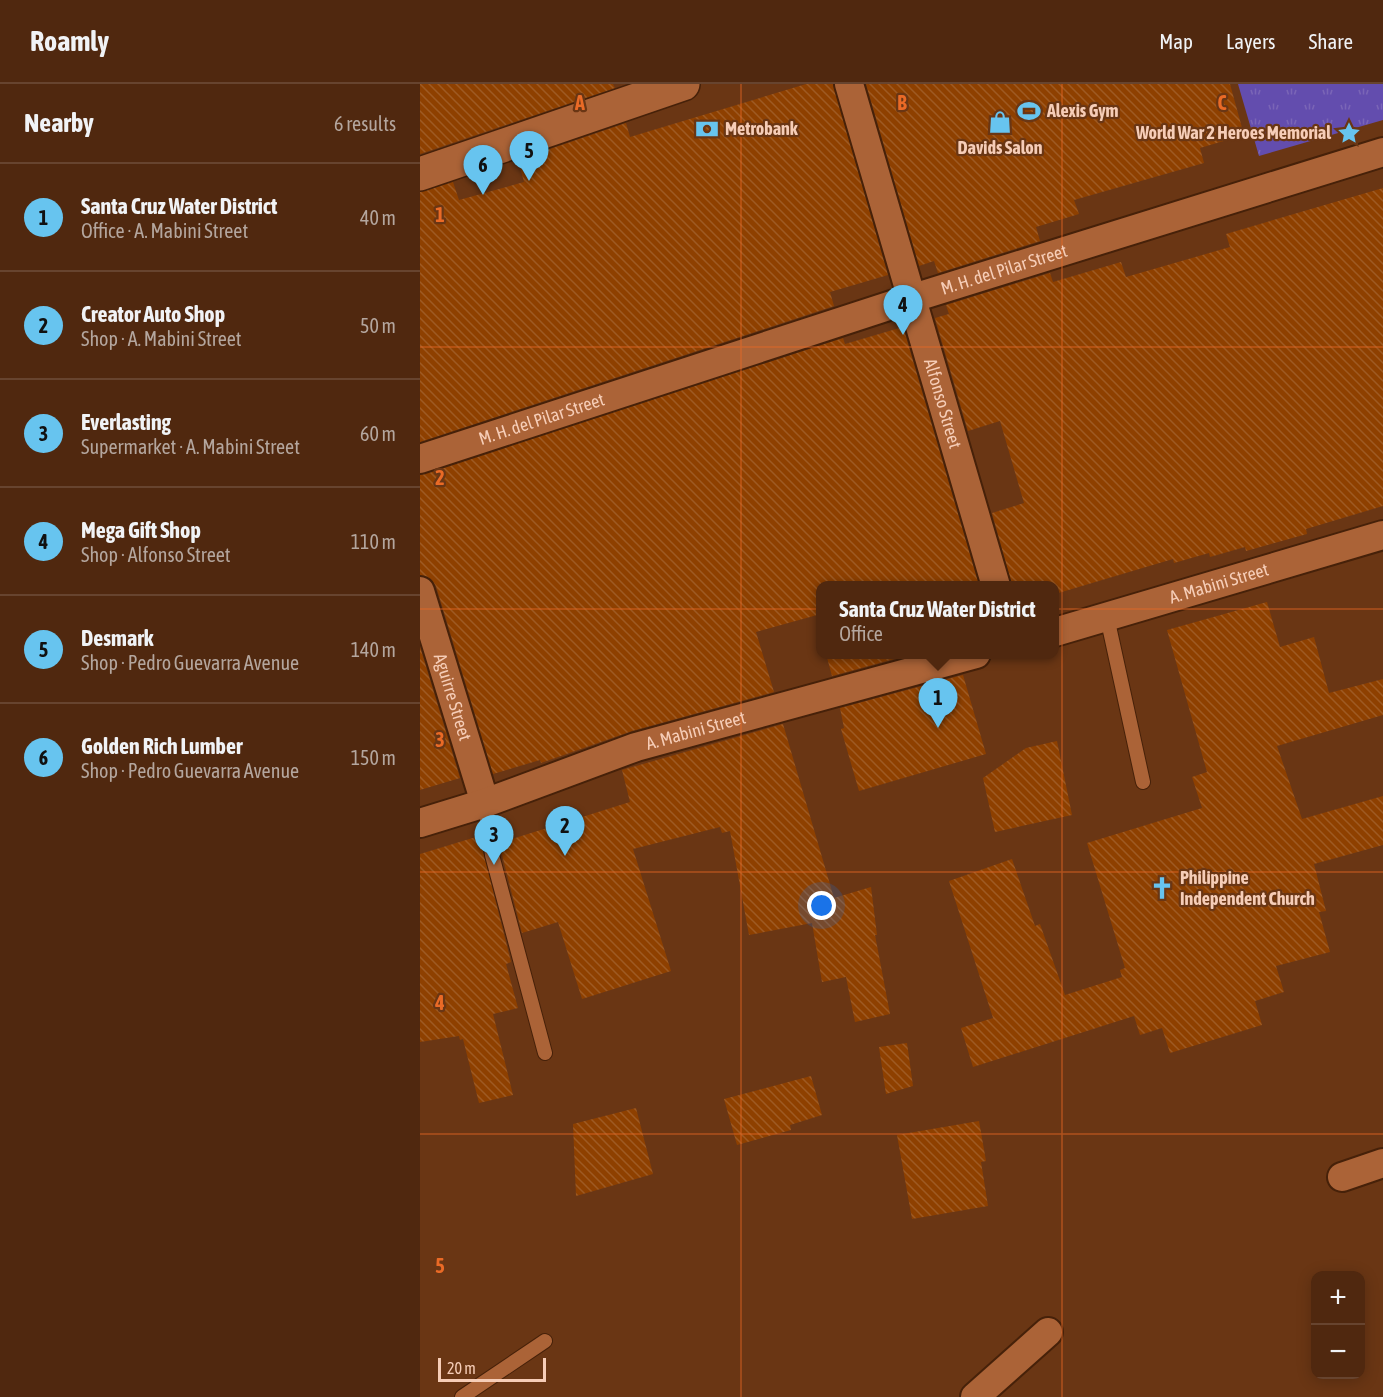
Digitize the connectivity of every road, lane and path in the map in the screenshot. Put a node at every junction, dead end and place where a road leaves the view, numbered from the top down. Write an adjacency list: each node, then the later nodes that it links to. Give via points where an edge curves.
1 (683, 84): 4 (main road)
2 (849, 84): 5 (street, Alfonso Street)
3 (1383, 152): 5 (street, M. H. del Pilar Street)
4 (420, 174)
5 (910, 299): 6 (street, M. H. del Pilar Street); 8 (street, Alfonso Street)
6 (420, 459)
7 (1383, 535): 10 (street, A. Mabini Street)
8 (995, 581)
9 (420, 591): 14 (street, Aguirre Street)
10 (1107, 617): 11 (street, A. Mabini Street); 13 (lane)
11 (1059, 631)
12 (958, 659): 14 (street, A. Mabini Street, via 636,747)
13 (1143, 782)
14 (485, 803): 15 (street, A. Mabini Street); 16 (lane, via 492,855)
15 (420, 823)
16 (545, 1053)
17 (1383, 1162): 18 (street)
18 (1342, 1178)
19 (1048, 1332): 22 (street)
20 (545, 1341): 21 (lane)
21 (462, 1397)
22 (975, 1397)

